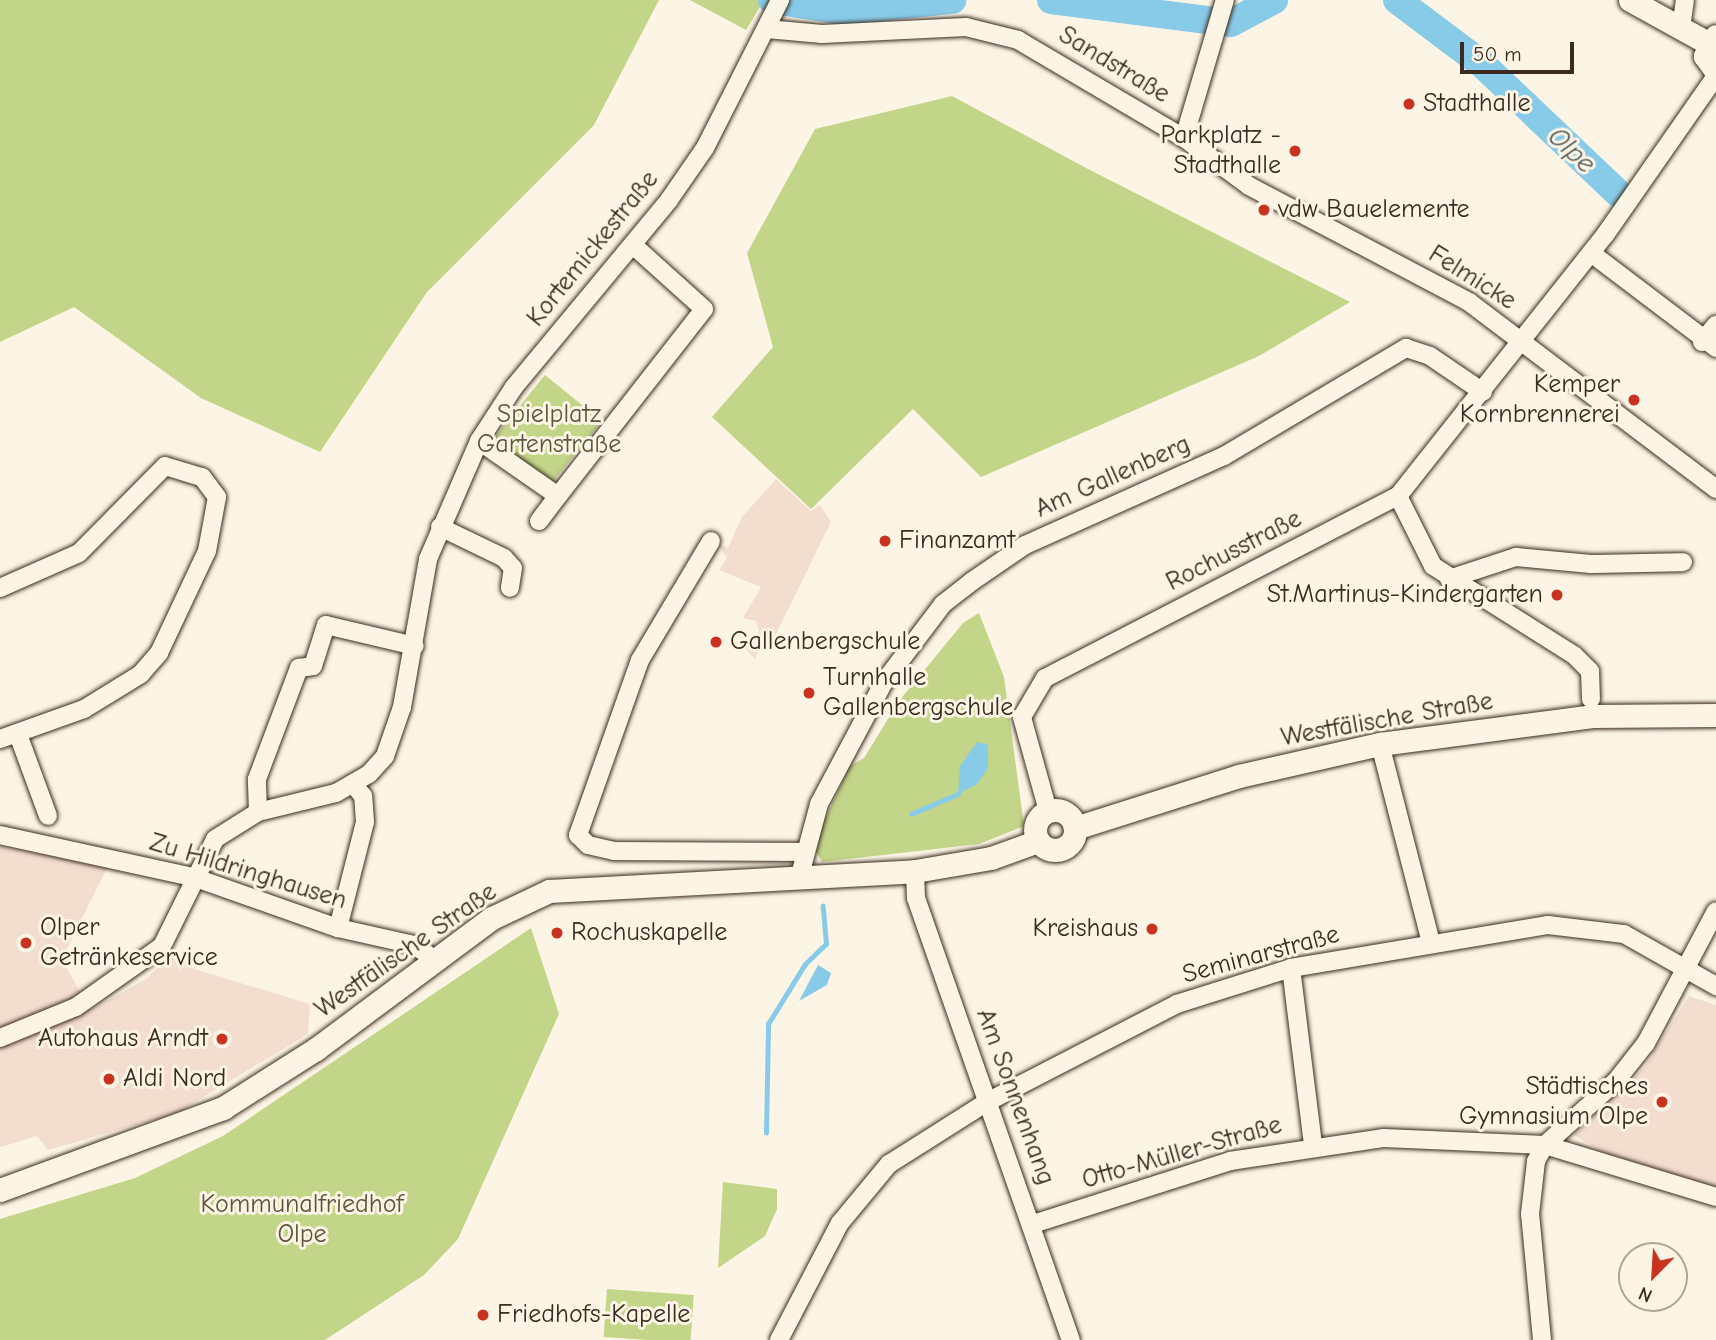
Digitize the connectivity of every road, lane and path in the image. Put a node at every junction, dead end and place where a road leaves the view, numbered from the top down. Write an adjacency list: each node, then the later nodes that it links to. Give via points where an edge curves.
1 (1630, 0): 4 (street)
2 (1685, 0): 6 (street)
3 (1222, 7): 10 (street)
4 (1661, 7): 6 (street)
5 (773, 14): 10 (street, Sandstraße, via 822,34 966,27 998,33); 11 (street, Kortemickestraße, via 705,148)
6 (1681, 28): 7 (street)
7 (1712, 40): 8 (street, via 1705,56)
8 (1716, 71)
9 (1716, 76): 12 (street, Rochusstraße)
10 (1184, 138): 14 (street, Felmicke, via 1249,186 1469,302)
11 (633, 245): 17 (street, Kortemickestraße, via 513,387); 19 (street, via 704,309)
12 (1591, 253): 14 (street, Rochusstraße); 15 (street)
13 (1716, 325): 15 (street)
14 (1522, 342): 16 (street, Rochusstraße); 18 (street, Felmicke)
15 (1709, 345)
16 (1483, 392): 20 (street, Rochusstraße); 41 (street, Am Gallenberg, via 1406,348 1224,457 1025,545 943,604 912,641 841,760)
17 (479, 441): 19 (street); 22 (street, Kortemickestraße)
18 (1716, 489)
19 (558, 496): 21 (street)
20 (1398, 496): 25 (street, via 1433,566); 35 (street, Rochusstraße, via 1045,678 1022,717)
21 (539, 521)
22 (440, 527): 27 (street, via 505,558 513,568); 28 (street, Kortemickestraße, via 418,596)
23 (711, 541): 41 (street, via 640,660 578,835 588,845 614,851)
24 (1683, 562): 25 (street, via 1591,564 1516,557)
25 (1449, 579): 29 (street, via 1497,601 1574,655 1590,671)
26 (0, 588): 31 (street, via 79,553 165,466 202,477 217,497 207,551 159,653 120,689)
27 (509, 588)
28 (415, 646): 34 (street, Kortemickestraße, via 385,756); 36 (street, via 326,625 313,666 299,668 257,779)
29 (1591, 699)
30 (1716, 715): 33 (street, Westfälische Straße, via 1592,716)
31 (19, 737): 32 (street); 37 (street)
32 (0, 739)
33 (1380, 744): 38 (street, Westfälische Straße, via 1239,776); 47 (street)
34 (353, 784): 36 (street); 46 (street, via 363,796 365,822)
35 (1048, 811): 38 (street, via 1063,811); 40 (street, via 1035,824)
36 (258, 812): 44 (street, via 215,839)
37 (48, 816)
38 (1075, 828): 40 (street, via 1070,844 1060,850)
39 (0, 835): 44 (street, Zu Hildringhausen)
40 (1038, 841): 42 (street, Westfälische Straße, via 991,858)
41 (802, 852): 43 (street, Am Gallenberg)
42 (915, 871): 43 (street, Westfälische Straße); 53 (street, Am Sonnenhang, via 916,898)
43 (800, 875): 48 (street, Westfälische Straße, via 549,891 492,918)
44 (194, 877): 46 (street, Zu Hildringhausen); 52 (street, via 175,927 147,960 76,1007)
45 (1716, 911): 50 (street)
46 (338, 928): 48 (street, Zu Hildringhausen, via 414,945)
47 (1430, 942): 49 (street, Seminarstraße); 50 (street, Seminarstraße, via 1548,925 1624,934)
48 (434, 960): 56 (street, Westfälische Straße, via 316,1049 223,1108)
49 (1291, 968): 53 (street, Seminarstraße, via 1177,1004); 54 (street)
50 (1687, 968): 51 (street, Seminarstraße); 55 (street, via 1646,1043 1616,1082)
51 (1716, 986)
52 (0, 1038)
53 (987, 1102): 58 (street, Am Sonnenhang); 59 (street, Seminarstraße, via 889,1164 839,1223 792,1304)
54 (1313, 1144): 55 (street, Otto-Müller-Straße, via 1457,1136); 58 (street, Otto-Müller-Straße, via 1230,1161)
55 (1545, 1144): 57 (street, Otto-Müller-Straße); 61 (street, via 1536,1161 1530,1214)
56 (0, 1189)
57 (1716, 1197)
58 (1033, 1224): 60 (street, Am Sonnenhang)
59 (779, 1340)
60 (1071, 1340)
61 (1542, 1340)

